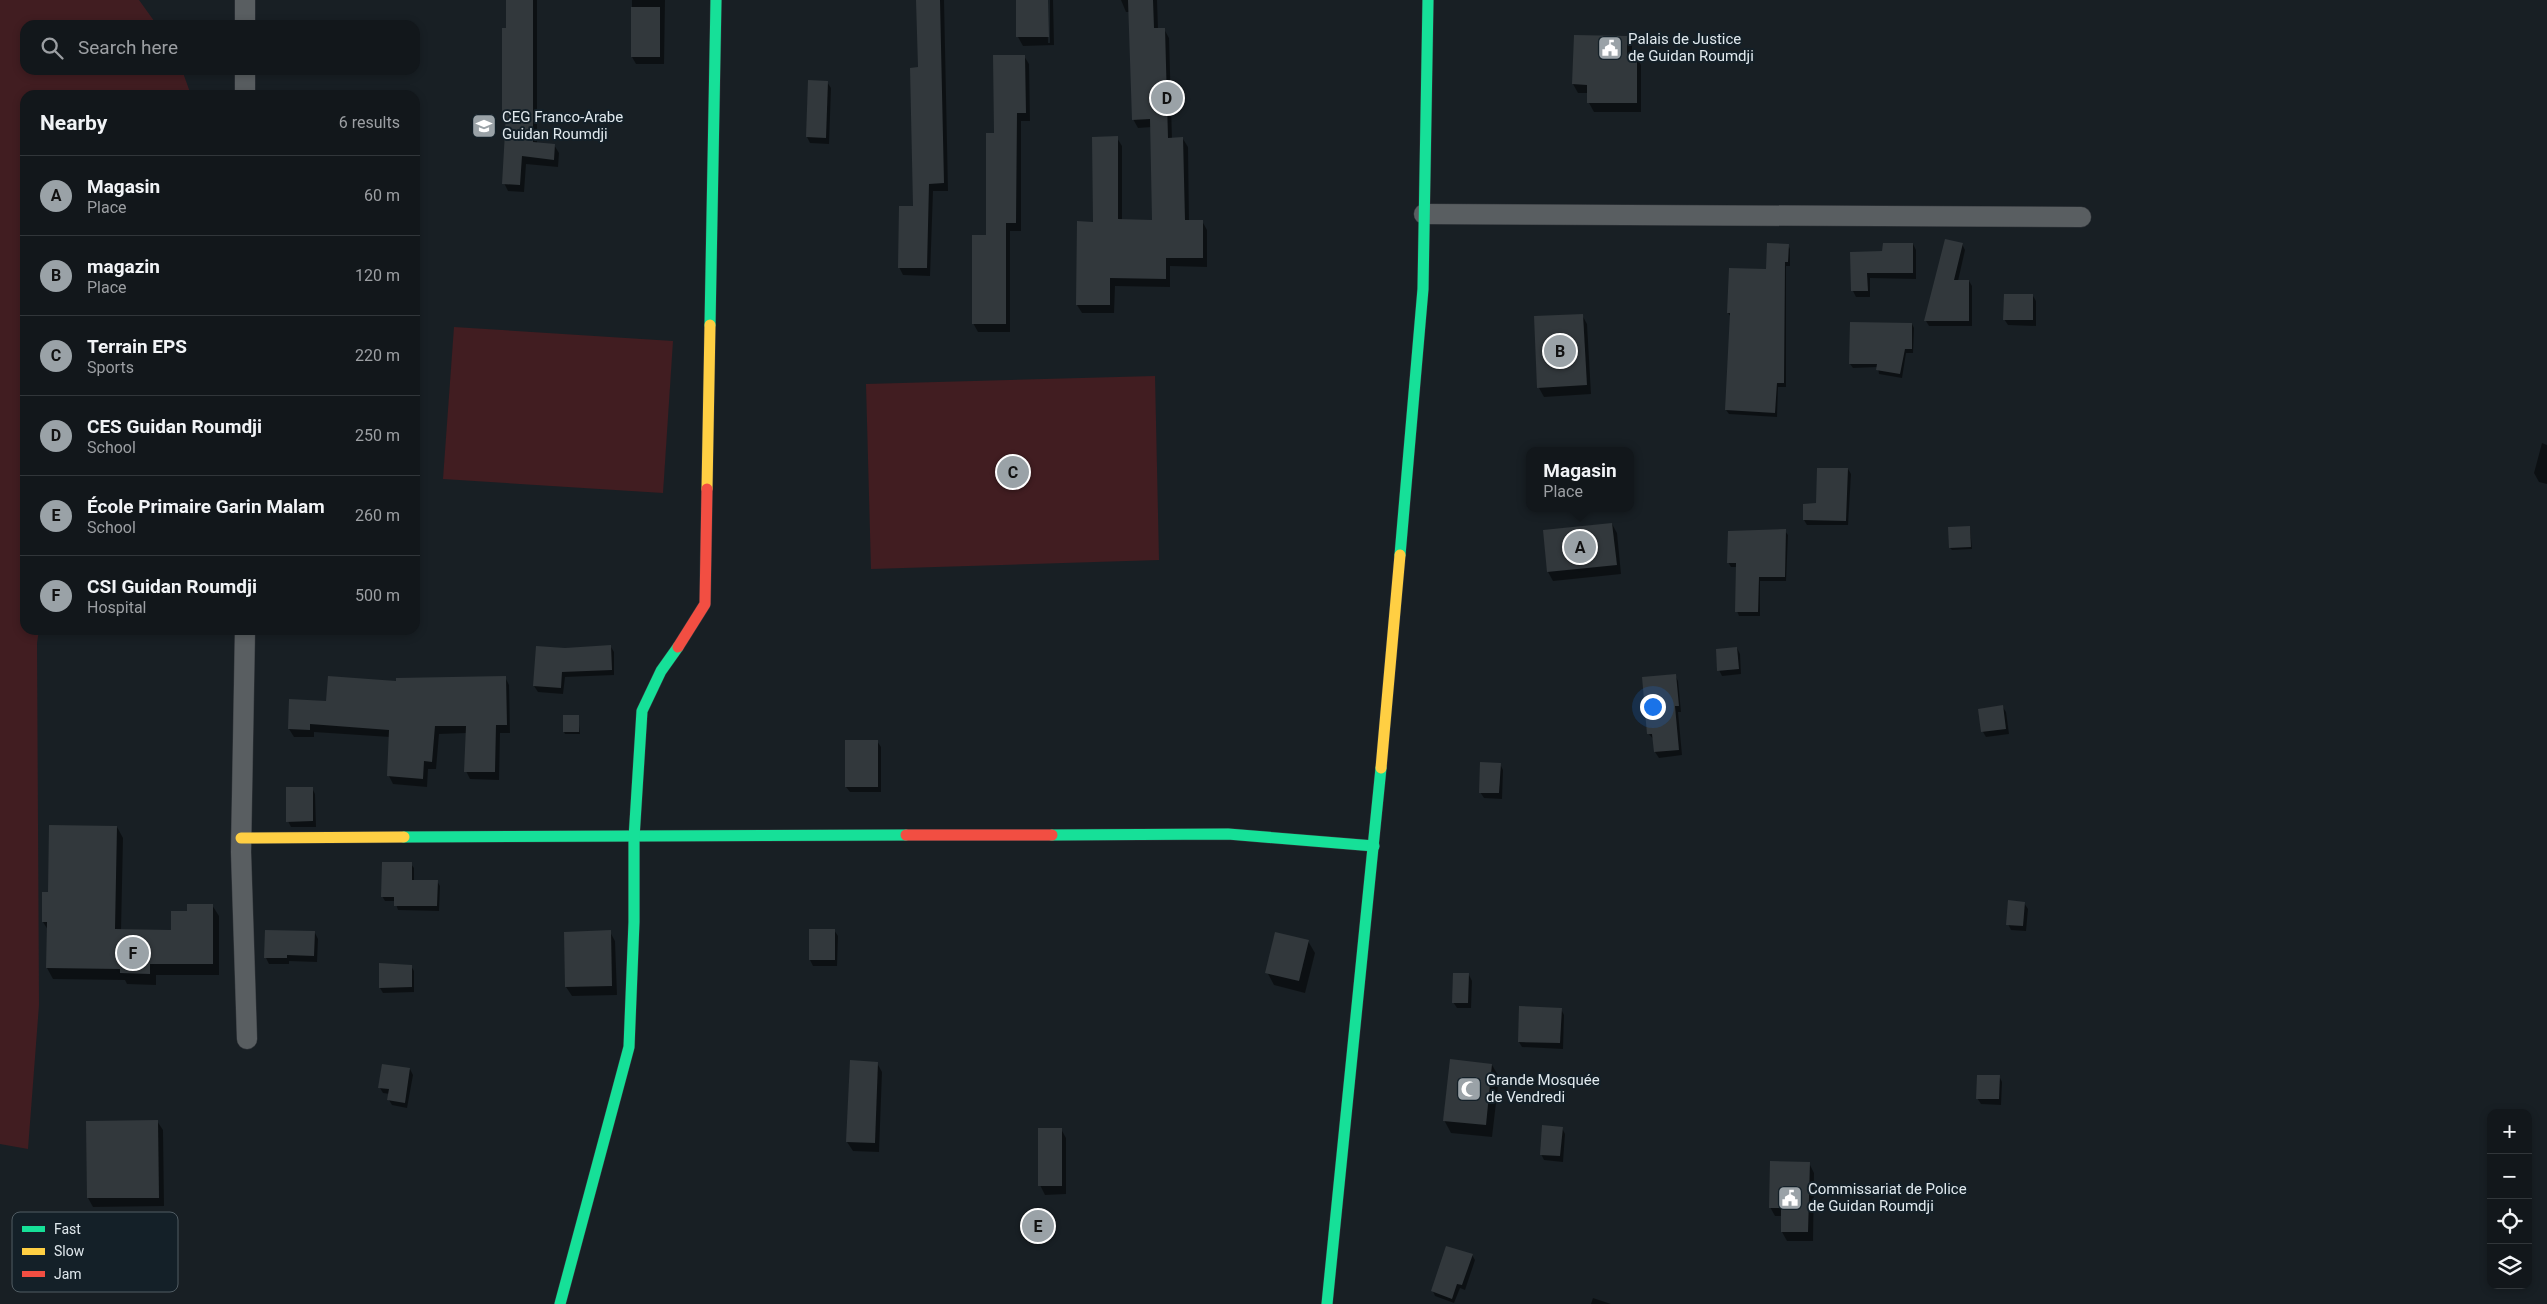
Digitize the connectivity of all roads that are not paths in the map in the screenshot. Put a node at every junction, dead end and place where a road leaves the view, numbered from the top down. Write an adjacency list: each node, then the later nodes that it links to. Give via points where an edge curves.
1 (245, 0): 4 (street)
2 (716, 0): 11 (main road, via 705,604 661,671 642,711)
3 (1428, 0): 7 (main road)
4 (245, 20)
5 (245, 75): 6 (street)
6 (245, 90)
7 (1424, 214): 8 (street); 12 (main road, via 1423,289)
8 (2081, 217)
9 (245, 635): 10 (street)
10 (242, 838): 11 (main road); 13 (street)
11 (634, 838): 12 (main road, via 1228,834); 14 (main road, via 629,1047)
12 (1374, 846): 15 (main road)
13 (247, 1040)
14 (560, 1304)
15 (1326, 1304)

